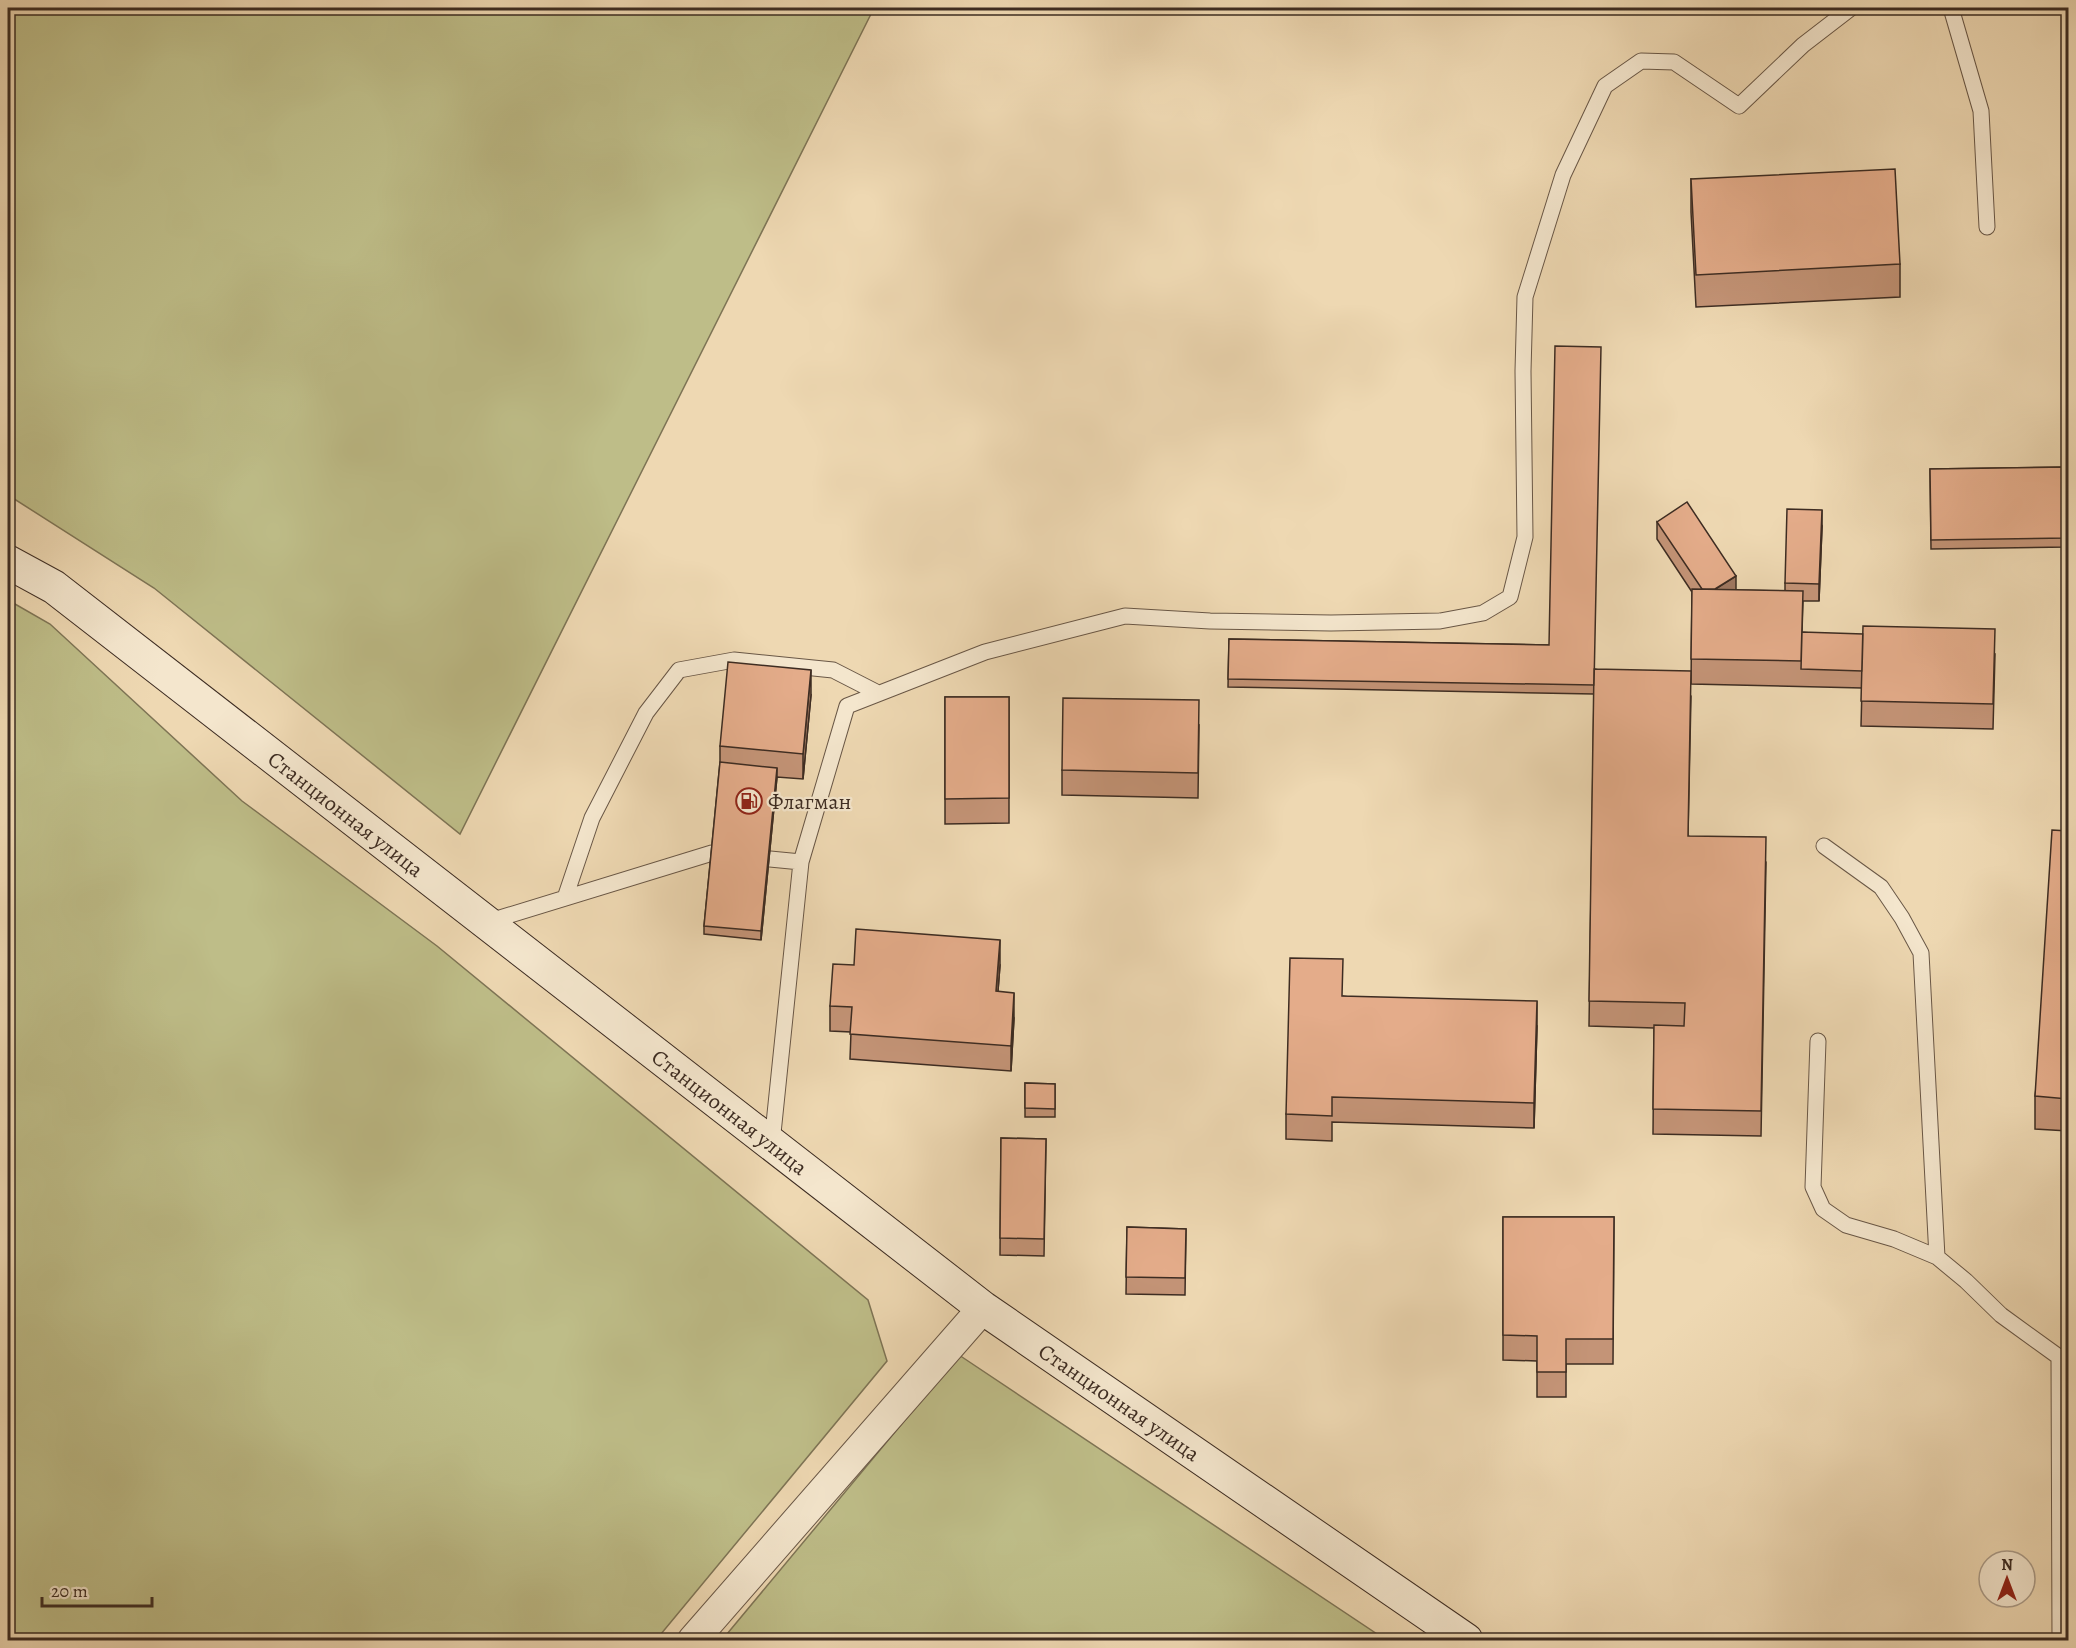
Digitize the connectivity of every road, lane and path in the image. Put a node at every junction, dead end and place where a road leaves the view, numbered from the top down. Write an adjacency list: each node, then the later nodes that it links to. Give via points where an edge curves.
1 (1851, 8): 5 (lane, via 1803,45 1739,106 1674,62 1641,61 1605,86 1563,175 1525,297 1525,537 1510,597 1482,613 1440,621 1331,623 1125,616 985,652)
2 (1951, 8): 3 (lane, via 1981,111)
3 (1987, 227)
4 (8, 562): 11 (main road, Станционная улица, via 54,587)
5 (878, 693): 9 (lane, via 847,706); 10 (lane, via 833,670 734,660 679,670 646,713 592,818)
6 (1824, 846): 14 (lane, via 1881,887 1921,953)
7 (712, 853): 10 (lane)
8 (770, 859): 9 (lane)
9 (801, 862): 13 (lane)
10 (565, 898): 11 (lane)
11 (487, 922): 13 (main road, Станционная улица)
12 (1818, 1041): 14 (lane, via 1813,1187 1823,1209 1846,1225)
13 (772, 1143): 15 (main road, Станционная улица)
14 (1937, 1257): 16 (lane, via 2001,1315)
15 (983, 1308): 17 (street); 18 (main road, Станционная улица)
16 (2064, 1357): 19 (lane)
17 (693, 1641)
18 (1466, 1641)
19 (2060, 1641)

